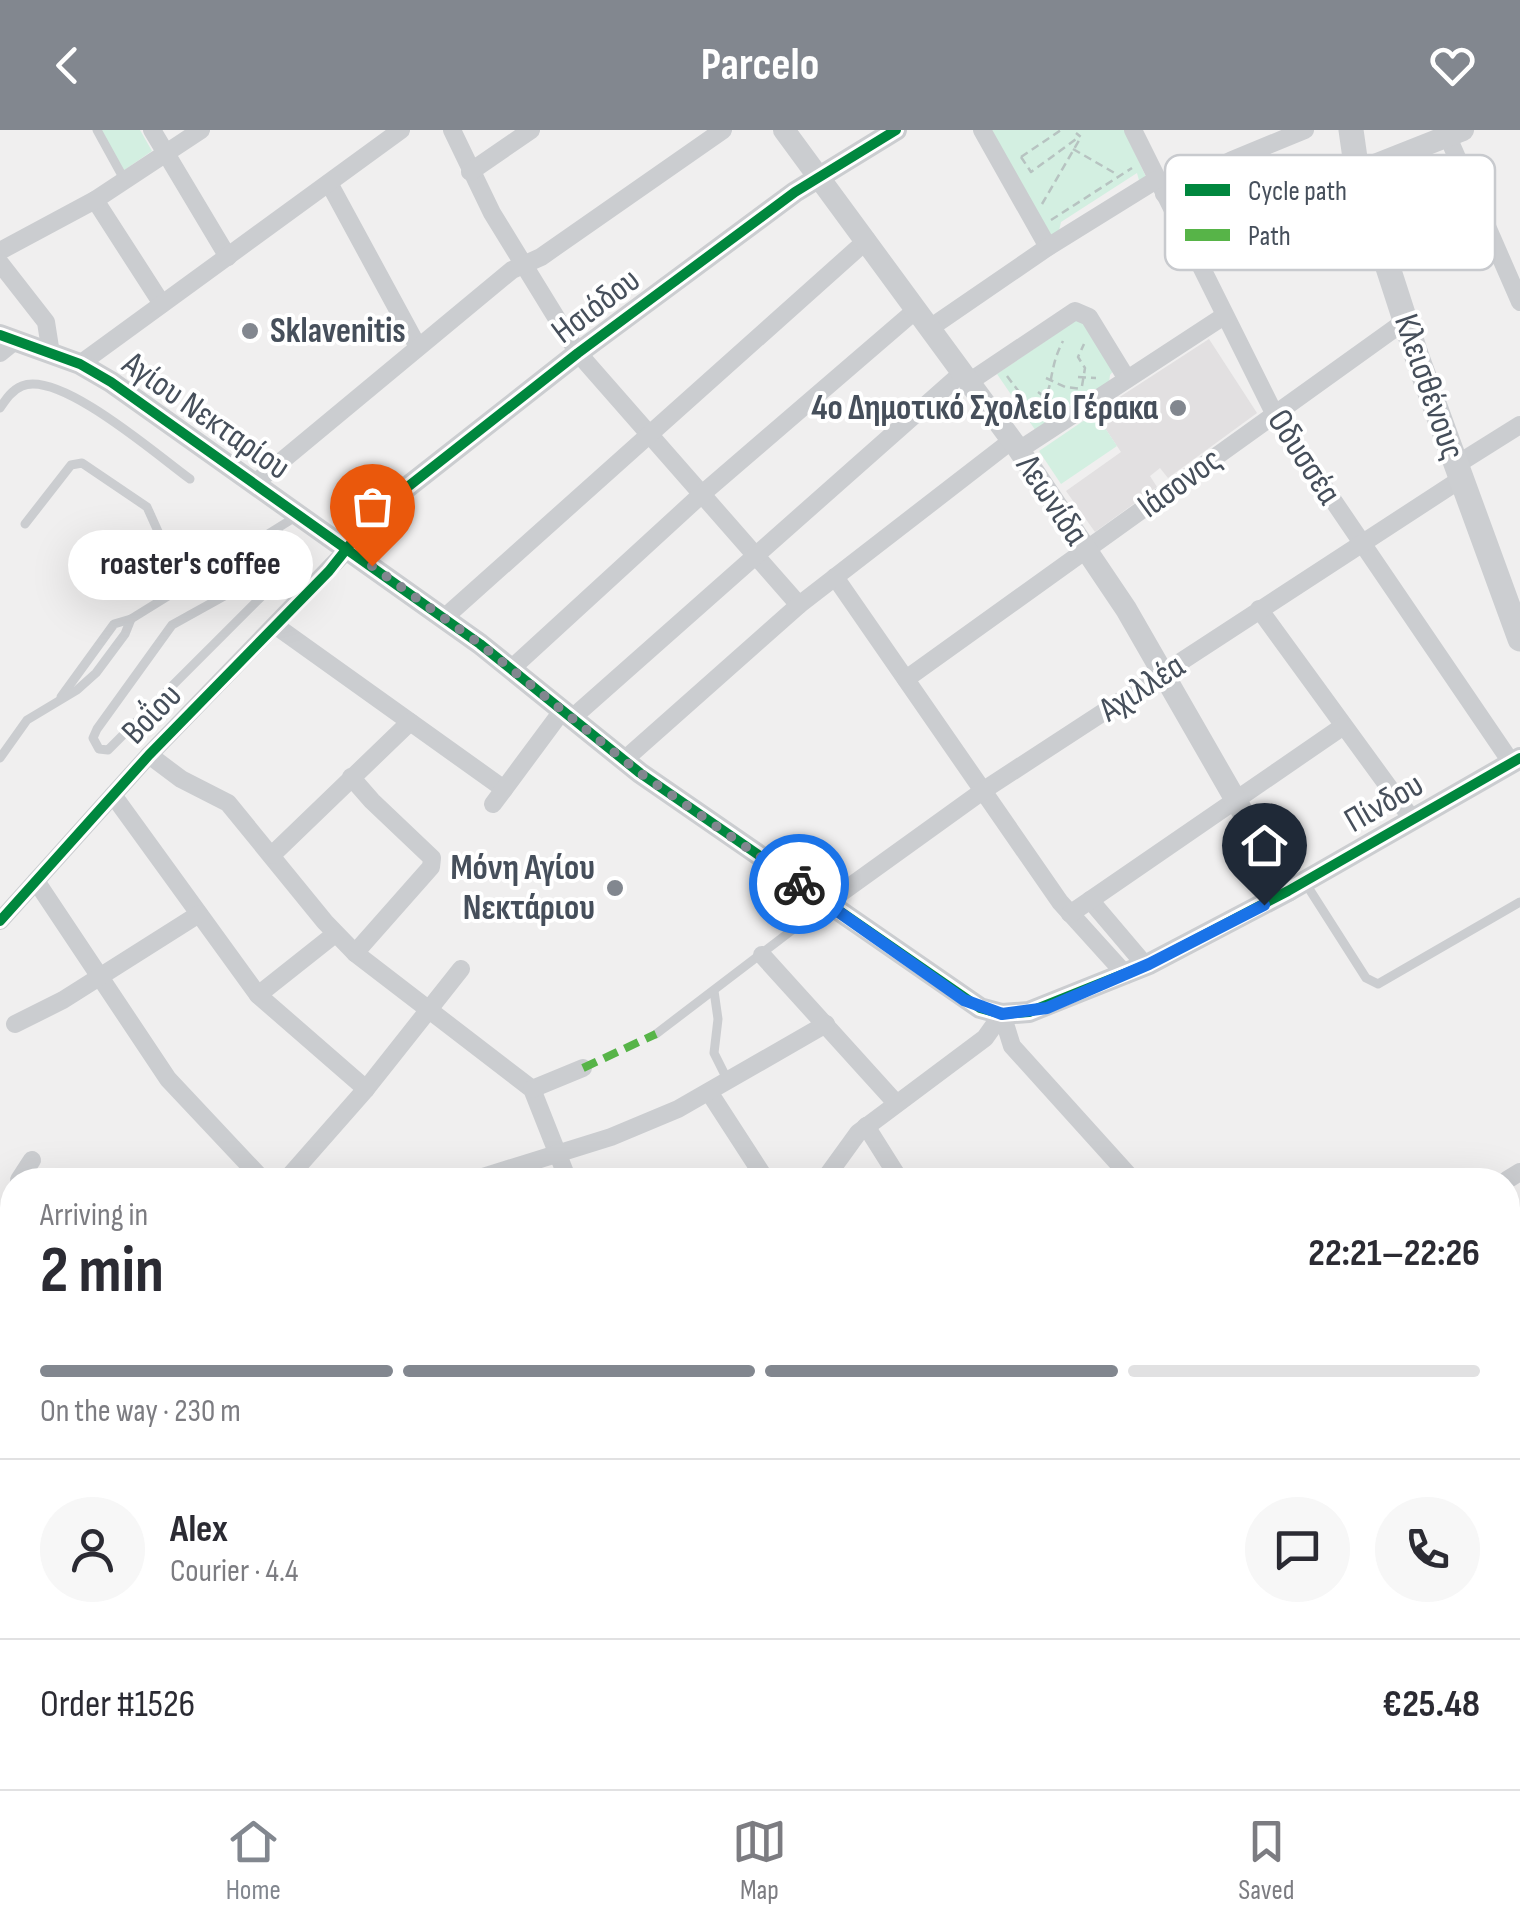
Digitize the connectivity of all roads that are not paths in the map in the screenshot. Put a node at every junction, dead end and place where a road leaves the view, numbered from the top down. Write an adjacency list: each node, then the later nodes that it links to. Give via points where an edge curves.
1 (97, 130): 21 (lane)
2 (152, 130): 15 (street)
3 (202, 130): 15 (street)
4 (401, 130): 22 (street)
5 (452, 130): 19 (street)
6 (531, 130): 19 (street)
7 (723, 130): 33 (street)
8 (784, 130): 20 (street, Λεωνίδα)
9 (896, 130): 20 (street, Ησιόδου)
10 (982, 130): 29 (street)
11 (1133, 130): 24 (street, Οδυσσέα)
12 (1305, 130): 16 (street)
13 (1351, 130): 17 (main road, Κλεισθένους)
14 (1456, 133): 18 (street)
15 (167, 154): 21 (street); 31 (street)
16 (1244, 155)
17 (1355, 155)
18 (1400, 155)
19 (470, 172): 33 (street)
20 (820, 176): 28 (street, Λεωνίδα); 43 (street, Ησιόδου)
21 (125, 182): 26 (street)
22 (328, 183): 31 (street); 42 (street)
23 (1165, 185): 24 (street)
24 (1160, 187): 25 (street, Οδυσσέα); 29 (street)
25 (1165, 197)
26 (95, 200): 30 (street); 37 (street)
27 (1495, 236): 36 (street)
28 (868, 240): 39 (street, Λεωνίδα); 53 (street)
29 (1048, 247): 39 (street)
30 (0, 251)
31 (228, 257): 37 (street)
32 (0, 263): 44 (street, via 46,322)
33 (525, 264): 42 (street); 43 (street)
34 (1201, 270): 38 (street, Οδυσσέα)
35 (1389, 270): 40 (main road, Κλεισθένους)
36 (1520, 302)
37 (162, 304): 45 (street)
38 (1224, 316): 47 (street); 51 (street, Οδυσσέα)
39 (923, 318): 46 (street, Λεωνίδα); 58 (street)
40 (1405, 321): 51 (street, Ιάσονος); 55 (main road, Κλεισθένους)
41 (5, 343): 44 (street, Αγίου Νεκταρίου)
42 (418, 347): 57 (street)
43 (578, 352): 53 (street); 64 (street, Ησιόδου, via 391,500)
44 (51, 354): 45 (street, Αγίου Νεκταρίου)
45 (80, 364): 57 (street, Αγίου Νεκταρίου)
46 (965, 378): 47 (street, via 1075,311 1088,317); 54 (street, Λεωνίδα); 66 (street)
47 (1128, 379): 54 (street)
48 (0, 384): 49 (lane)
49 (8, 397): 50 (lane); 56 (lane, via 34,383 62,388)
50 (0, 408)
51 (1275, 415): 62 (street, Οδυσσέα); 65 (street, Ιάσονος)
52 (1520, 424): 55 (street, Αχιλλέα)
53 (650, 433): 58 (street); 71 (street)
54 (1015, 446): 65 (street, Λεωνίδα); 68 (street)
55 (1459, 472): 62 (street, Αχιλλέα); 73 (main road, Κλεισθένους)
56 (190, 480)
57 (255, 483): 59 (street, Αγίου Νεκταρίου)
58 (702, 494): 66 (street); 74 (street)
59 (299, 514): 61 (lane); 64 (street, Αγίου Νεκταρίου)
60 (25, 524): 67 (lane, via 72,465 82,464 147,507 165,547)
61 (278, 530): 63 (lane); 67 (lane)
62 (1360, 543): 70 (street, Αχιλλέα); 82 (street, Οδυσσέα)
63 (284, 548): 63 (lane, via 273,569 163,633 97,729 99,749 108,750 268,590 286,563)
64 (348, 549): 71 (street, Αγίου Νεκταρίου); 72 (street, Βοΐου)
65 (1086, 550): 75 (street, Λεωνίδα); 76 (street, Ιάσονος)
66 (755, 553): 69 (street); 77 (street)
67 (202, 575): 81 (lane, via 131,619 96,673 27,720)
68 (835, 577): 69 (street); 76 (street)
69 (799, 605): 83 (street)
70 (1259, 609): 75 (street, Αχιλλέα); 79 (street)
71 (444, 618): 74 (street, Αγίου Νεκταρίου)
72 (276, 626): 78 (street); 80 (street, Βοΐου)
73 (1520, 640)
74 (512, 668): 77 (street, Αγίου Νεκταρίου)
75 (1164, 674): 85 (street, Αχιλλέα); 87 (street, Λεωνίδα)
76 (906, 679): 85 (street)
77 (567, 715): 78 (street, via 498,797); 83 (street, Αγίου Νεκταρίου)
78 (410, 722): 84 (street)
79 (1342, 727): 87 (street); 88 (street)
80 (149, 755): 86 (street, Βοΐου); 89 (street, via 228,803)
81 (0, 758)
82 (1516, 760): 88 (street, Πίνδου)
83 (624, 761): 94 (street, Αγίου Νεκταρίου)
84 (352, 777): 89 (street); 99 (street, via 432,858)
85 (984, 790): 94 (street, Αχιλλέα); 96 (street)
86 (114, 795): 90 (street, Βοΐου); 95 (street)
87 (1236, 798): 91 (street, Λεωνίδα); 92 (street)
88 (1412, 819): 91 (street, Πίνδου)
89 (272, 855): 98 (street)
90 (36, 881): 97 (street, Βοΐου); 103 (street)
91 (1296, 886): 93 (lane, via 1366,978 1378,984); 102 (street, Πίνδου)
92 (1090, 900): 96 (street); 102 (street)
93 (1520, 902)
94 (827, 903): 100 (lane); 107 (street, Αγίου Νεκταρίου, via 964,1000)
95 (199, 914): 103 (street); 105 (street)
96 (1070, 914): 102 (street)
97 (0, 921)
98 (335, 934): 99 (street); 105 (street)
99 (356, 953): 106 (street)
100 (762, 955): 104 (lane); 109 (street)
101 (461, 969): 106 (street)
102 (1136, 970): 107 (street, Πίνδου, via 1047,1008)
103 (98, 976): 108 (street); 121 (street, via 168,1079)
104 (714, 990): 110 (lane); 112 (lane, via 714,1053)
105 (258, 995): 113 (street)
106 (427, 1010): 113 (street); 114 (street)
107 (1002, 1014): 116 (street, via 985,1038); 128 (street, via 1012,1046)
108 (14, 1024)
109 (826, 1024): 112 (street); 116 (street)
110 (656, 1034)
111 (583, 1068): 114 (street)
112 (729, 1082): 115 (street)
113 (366, 1088): 122 (street)
114 (532, 1089): 118 (street)
115 (709, 1092): 118 (street); 125 (street)
116 (896, 1103): 117 (street)
117 (866, 1126): 126 (street); 127 (street)
118 (557, 1155): 123 (street); 124 (street)
119 (32, 1160): 120 (street)
120 (27, 1168)
121 (252, 1168)
122 (296, 1168)
123 (513, 1168)
124 (563, 1168)
125 (759, 1168)
126 (833, 1168)
127 (892, 1168)
128 (1122, 1168)

